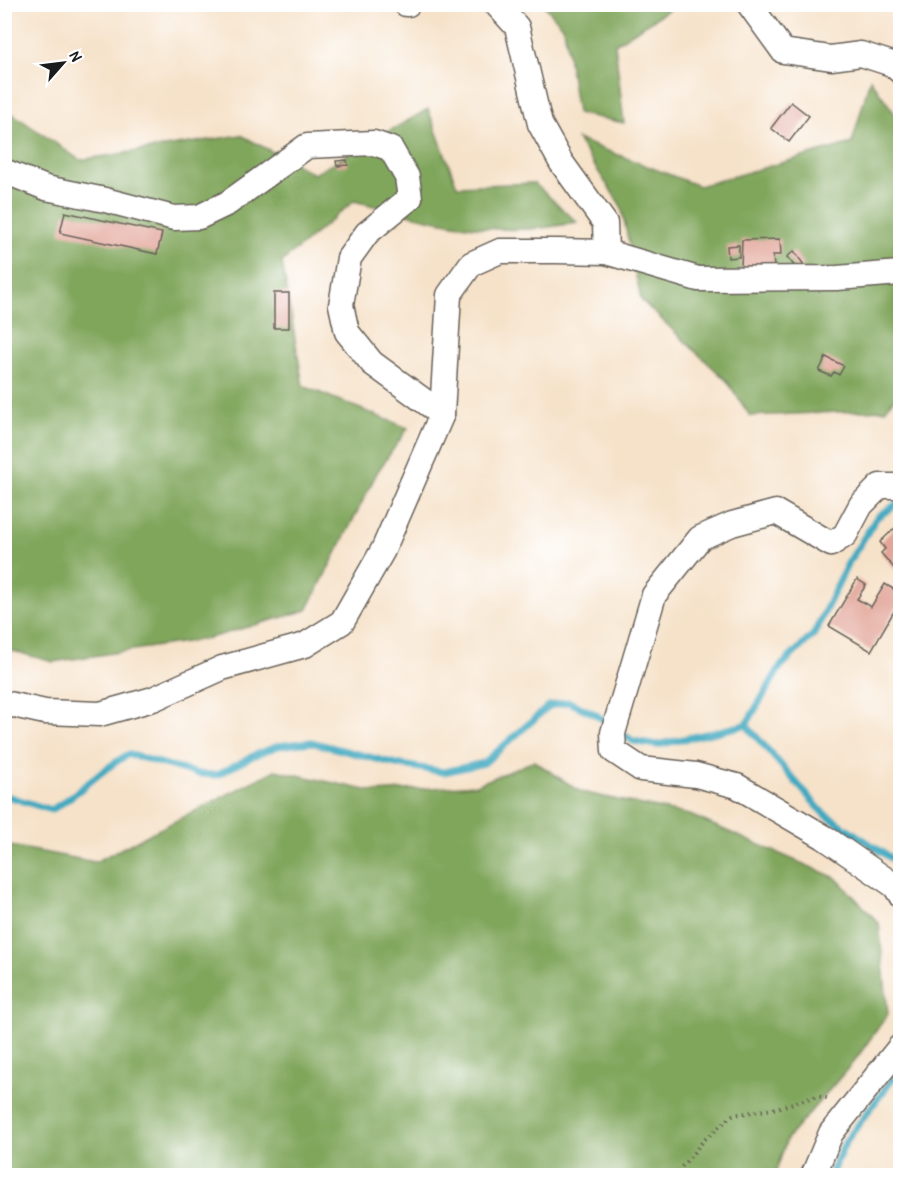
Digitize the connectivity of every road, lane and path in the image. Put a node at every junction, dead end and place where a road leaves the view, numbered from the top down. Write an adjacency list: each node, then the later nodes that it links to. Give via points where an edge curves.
1 (496, 4): 5 (street, via 517,27 540,124 561,162 605,223)
2 (749, 4): 3 (street, via 783,51 831,58 861,54 892,64)
3 (900, 71)
4 (4, 171): 7 (street, via 46,188 183,218 199,217 228,203 307,146 374,143 391,150 407,177 410,198 367,233 349,258 340,305 346,332 372,363)
5 (606, 252): 6 (street, via 698,279 837,278); 7 (street, via 500,251 471,264 449,295)
6 (900, 273)
7 (442, 414): 9 (street, via 383,550 342,622 305,645 222,668 153,699 100,714 45,712)
8 (900, 486): 10 (street, via 880,486 861,505 845,535 831,544 776,512 700,538 654,596 613,733 614,751 641,769 696,775 736,786 824,837 895,886)
9 (4, 703)
10 (900, 894)
11 (900, 1047): 12 (street)
12 (855, 1104): 13 (path, via 817,1096 733,1115 704,1140); 14 (street, via 831,1133)
13 (674, 1176)
14 (813, 1176)

